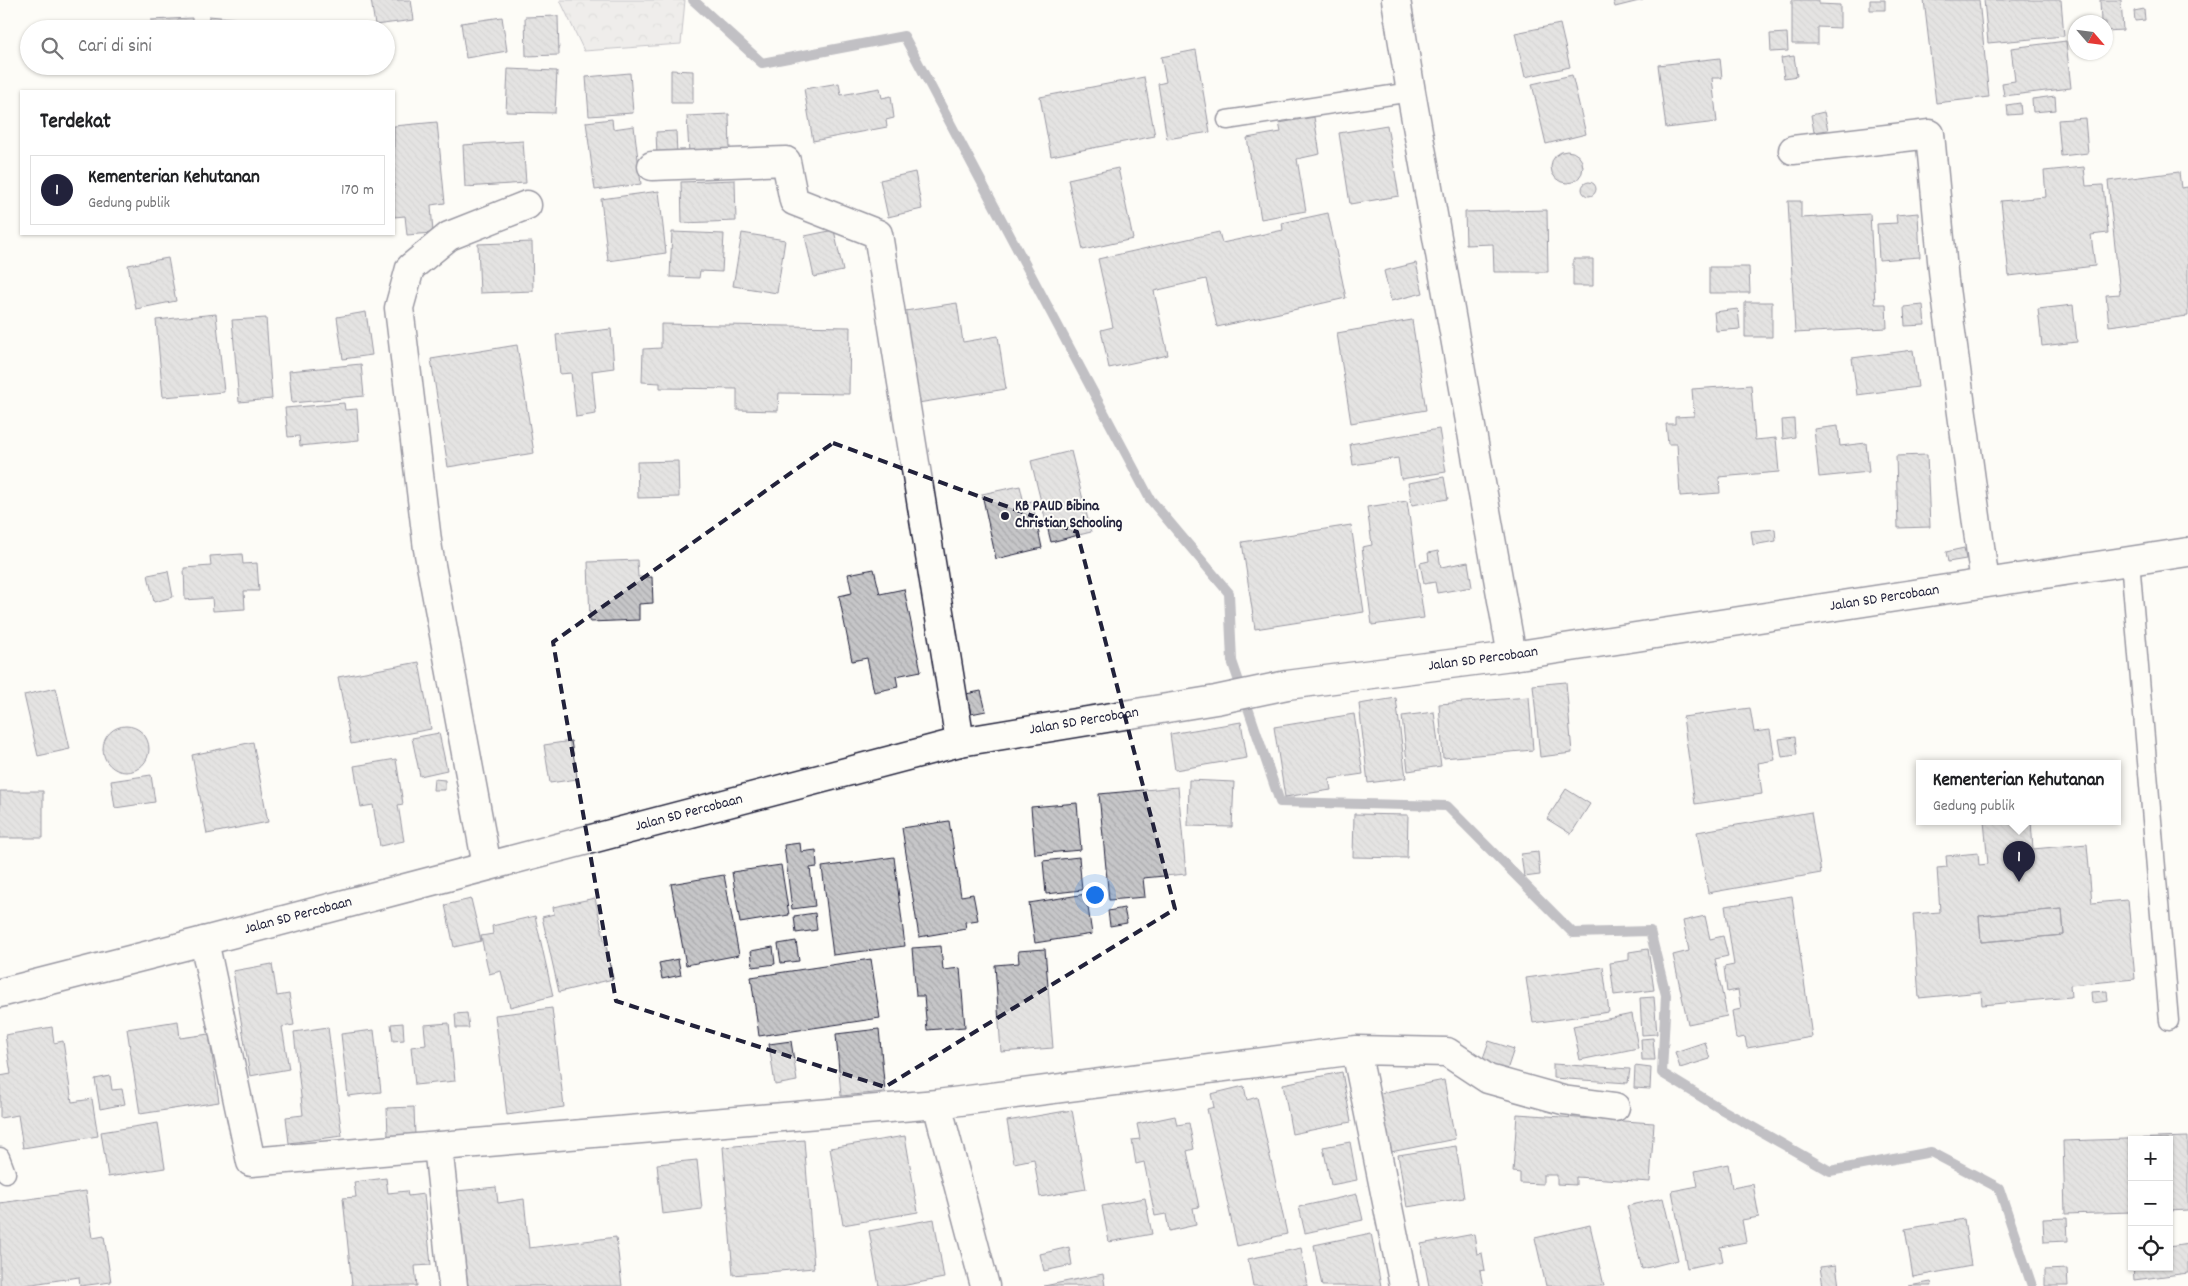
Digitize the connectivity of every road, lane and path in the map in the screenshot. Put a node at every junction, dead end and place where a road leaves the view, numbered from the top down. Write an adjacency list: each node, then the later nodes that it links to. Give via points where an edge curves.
1 (1396, 0): 2 (street)
2 (1411, 92): 3 (lane); 10 (street)
3 (1227, 120)
4 (1793, 150): 9 (street, via 1930,134 1944,281)
5 (652, 166): 11 (street, via 786,161 794,201 878,234)
6 (527, 205): 12 (street, via 449,236 410,268 400,308 428,549)
7 (2188, 552): 8 (street, Jalan SD Percobaan)
8 (2130, 561): 9 (street, Jalan SD Percobaan); 15 (lane)
9 (1985, 582): 10 (street, Jalan SD Percobaan)
10 (1512, 656): 11 (street, Jalan SD Percobaan, via 1287,685 1216,700)
11 (960, 742): 12 (street, Jalan SD Percobaan)
12 (487, 866): 13 (street, Jalan SD Percobaan)
13 (204, 942): 14 (street, Jalan SD Percobaan); 19 (street, via 251,1162)
14 (0, 993)
15 (2169, 1021)
16 (1356, 1050): 17 (street); 18 (street, via 1447,1052 1488,1079 1563,1100); 22 (street)
17 (937, 1104): 19 (street); 21 (street)
18 (1615, 1108)
19 (438, 1146): 20 (street)
20 (453, 1286)
21 (985, 1286)
22 (1404, 1286)

